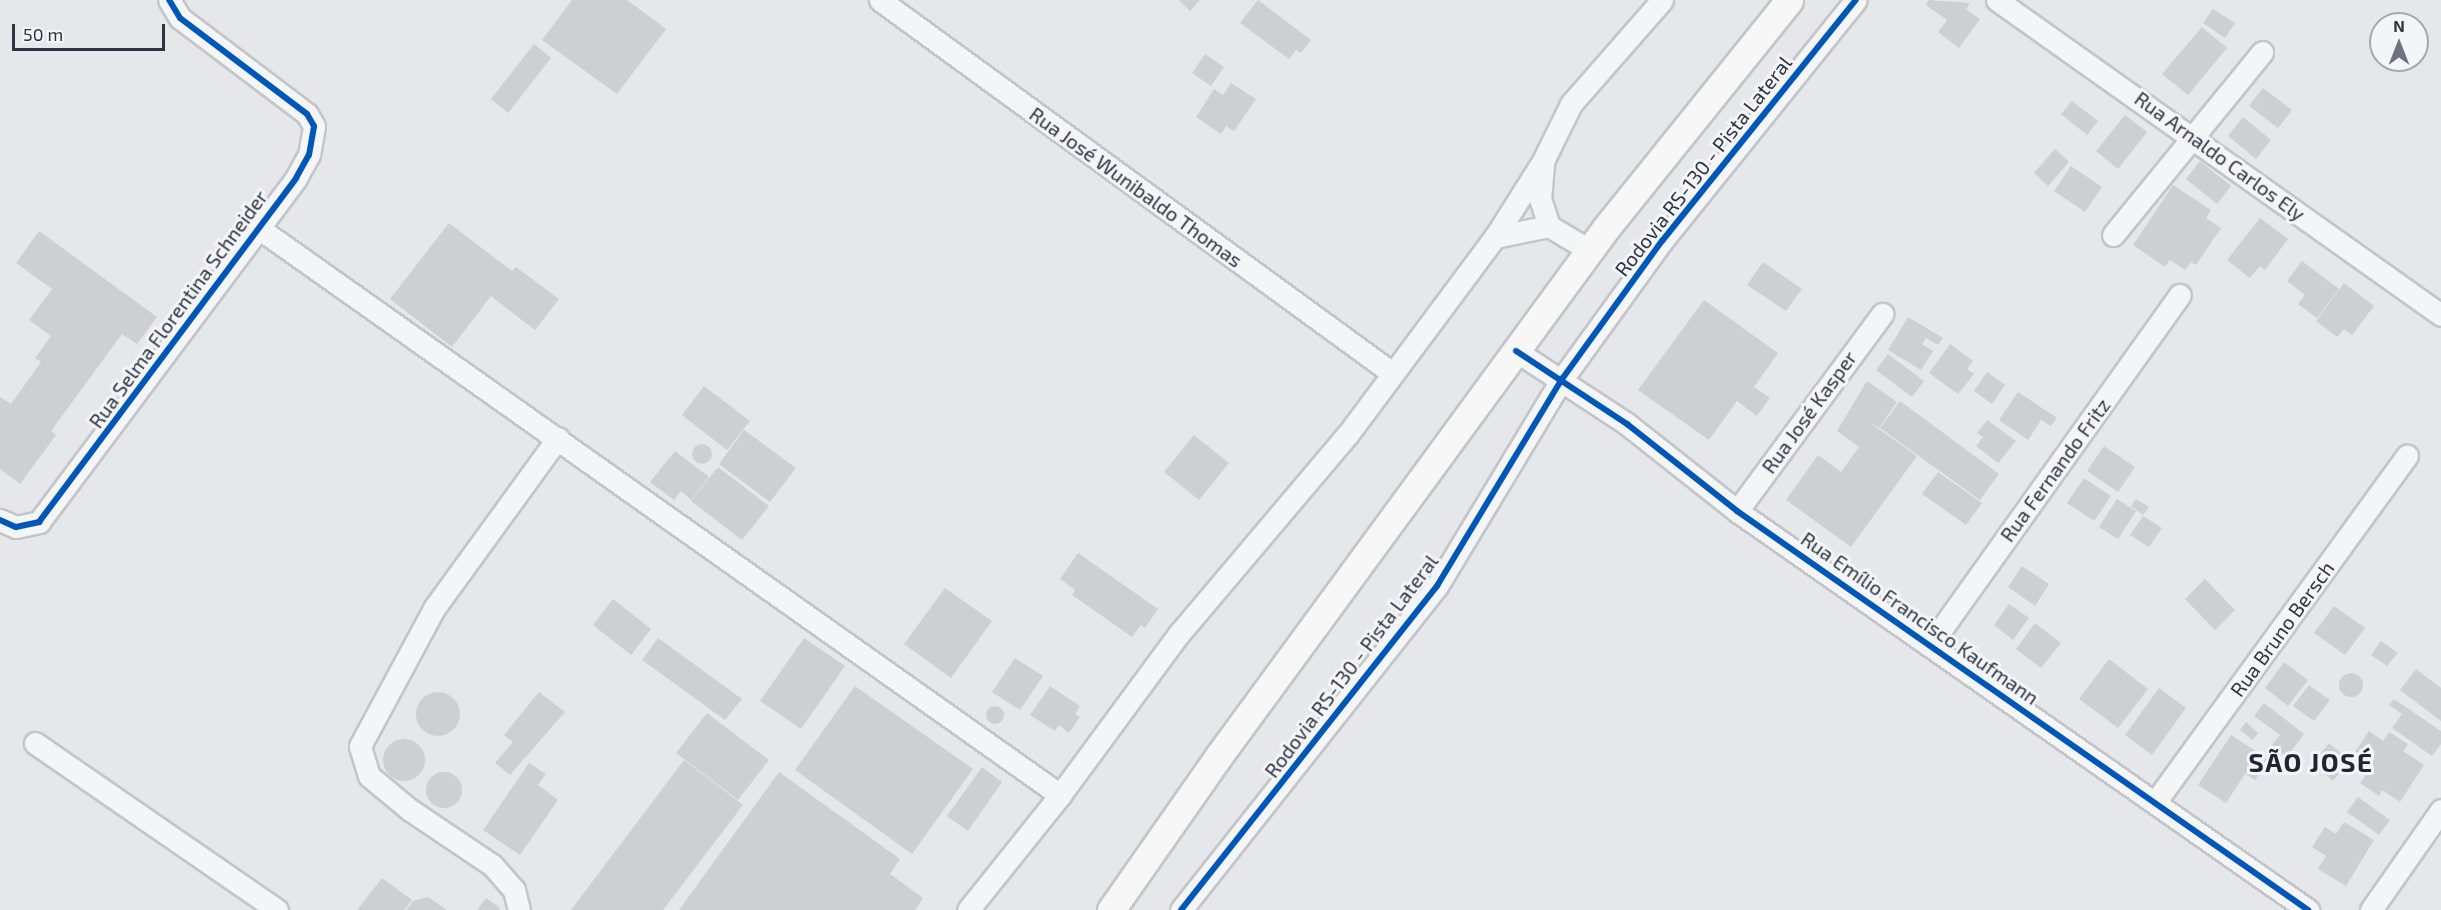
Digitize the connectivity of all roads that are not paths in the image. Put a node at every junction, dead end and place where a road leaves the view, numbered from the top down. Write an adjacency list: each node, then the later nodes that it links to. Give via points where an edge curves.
1 (169, 0): 11 (street, Rua Selma Florentina Schneider, via 180,18 307,114 314,126 309,155)
2 (880, 0): 19 (street, Rua José Wunibaldo Thomas)
3 (1662, 0): 9 (street, via 1571,104)
4 (1789, 0): 14 (main road)
5 (1856, 0): 20 (street, Rodovia RS-130 - Pista Lateral, via 1662,242)
6 (1997, 0): 8 (street, Rua Arnaldo Carlos Ely)
7 (2262, 52): 8 (street)
8 (2192, 136): 12 (street); 17 (street, Rua Arnaldo Carlos Ely)
9 (1543, 161): 10 (street, via 1540,199); 13 (street)
10 (1549, 225): 13 (street); 14 (street)
11 (257, 227): 21 (street); 24 (street, Rua Selma Florentina Schneider, via 54,506 39,522 16,527)
12 (2113, 235)
13 (1495, 237): 19 (street)
14 (1589, 250): 18 (main road)
15 (2180, 295): 25 (street, Rua Fernando Fritz)
16 (1882, 314): 23 (street, Rua José Kasper)
17 (2441, 315)
18 (1516, 351): 20 (street, Rua Emílio Francisco Kaufmann); 33 (main road, via 1218,757)
19 (1392, 373): 27 (street, via 1348,434 1178,635)
20 (1562, 379): 23 (street, Rua Emílio Francisco Kaufmann, via 1627,424); 34 (street, Rodovia RS-130 - Pista Lateral, via 1437,586)
21 (558, 438): 27 (street); 31 (street, via 435,608 360,746 369,776 410,810 492,865 514,890)
22 (2407, 456): 28 (street, Rua Bruno Bersch)
23 (1737, 511): 25 (street, Rua Emílio Francisco Kaufmann)
24 (0, 520)
25 (1929, 645): 28 (street, Rua Emílio Francisco Kaufmann)
26 (35, 743): 30 (street)
27 (1060, 795): 32 (street)
28 (2156, 801): 35 (street, Rua Emílio Francisco Kaufmann)
29 (2441, 810): 36 (street)
30 (277, 910)
31 (519, 910)
32 (968, 910)
33 (1112, 910)
34 (1181, 910)
35 (2308, 910)
36 (2371, 910)

